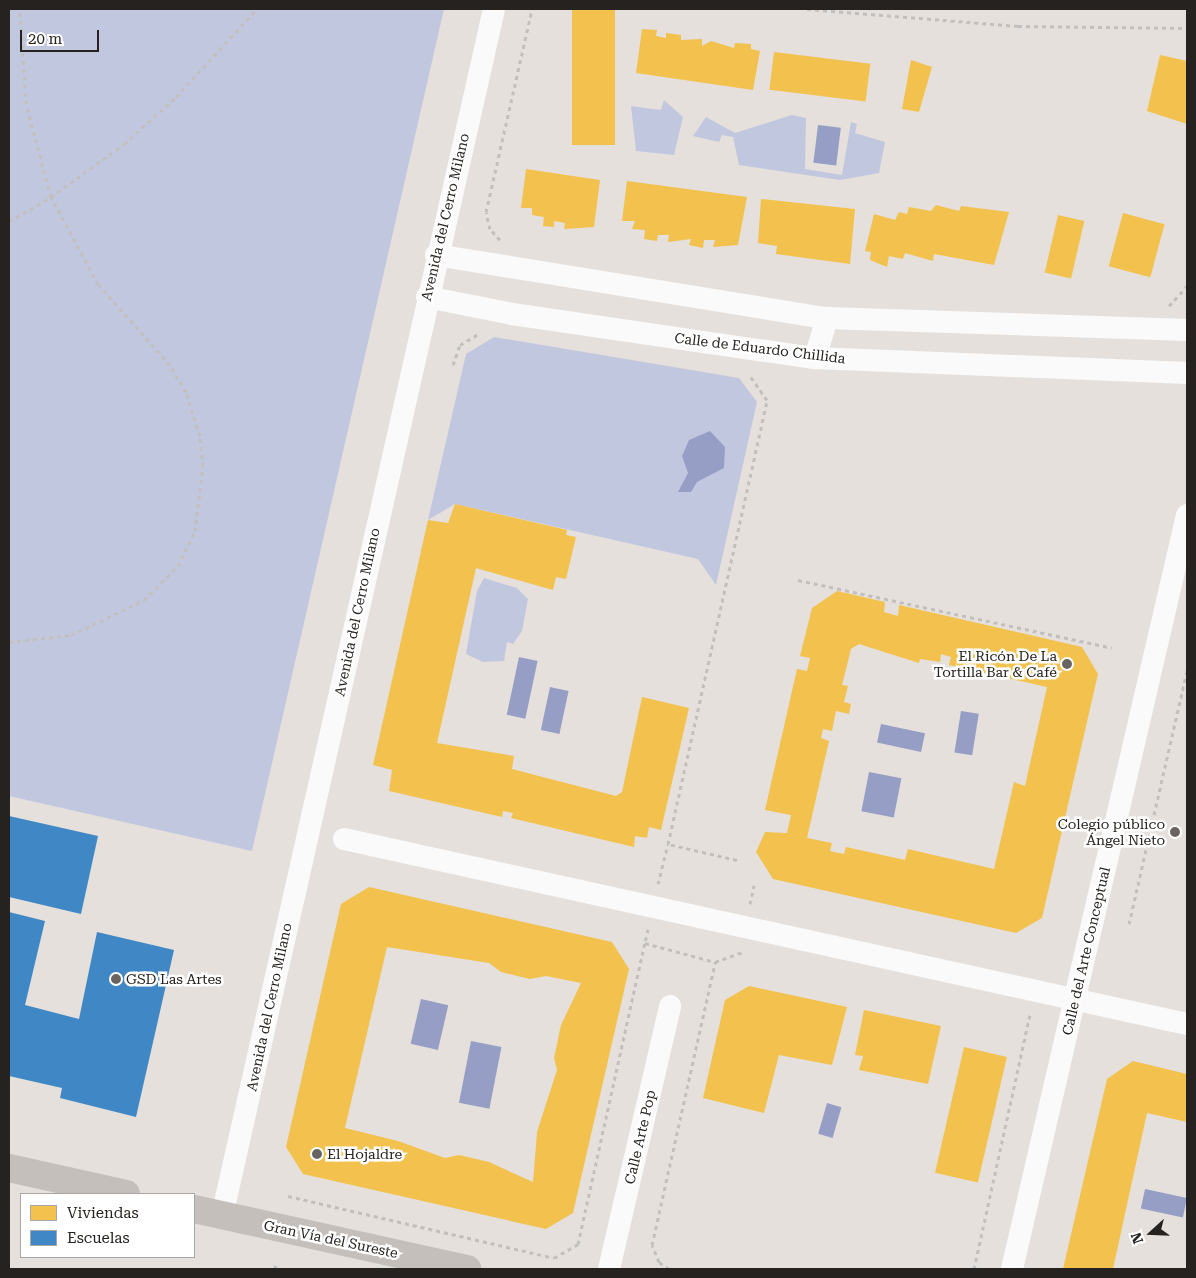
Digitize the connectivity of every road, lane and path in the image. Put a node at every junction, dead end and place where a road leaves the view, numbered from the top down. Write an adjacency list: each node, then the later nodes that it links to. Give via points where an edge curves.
1 (20, 9): 7 (path, via 26,104)
2 (257, 9): 7 (path, via 176,97)
3 (494, 9): 10 (street, Avenida del Cerro Milano)
4 (532, 9): 9 (path, via 486,212 490,229)
5 (807, 9): 6 (path, via 1018,26)
6 (1187, 28)
7 (51, 198): 8 (path); 21 (path, via 98,284 170,365 186,392 200,436 201,499 194,531 178,566 144,600 71,635)
8 (9, 221)
9 (504, 245)
10 (436, 255): 11 (street, Avenida del Cerro Milano); 12 (street)
11 (427, 297): 15 (street, Calle de Eduardo Chillida, via 512,314); 37 (street, Avenida del Cerro Milano)
12 (827, 318): 14 (street); 15 (street)
13 (489, 330): 16 (path, via 460,345)
14 (1187, 330)
15 (815, 358): 18 (street, Calle de Eduardo Chillida)
16 (453, 364)
17 (744, 370): 25 (path, via 757,380 767,400 668,844)
18 (1187, 373)
19 (1187, 515): 29 (street, Calle del Arte Conceptual)
20 (798, 580): 22 (path)
21 (9, 642)
22 (1112, 648)
23 (1187, 670): 26 (path)
24 (344, 839): 29 (street)
25 (737, 860)
26 (1129, 924)
27 (645, 943): 35 (path, via 578,1244 554,1258)
28 (752, 954): 42 (path, via 742,952 716,962 652,1245 659,1262)
29 (1074, 1000): 32 (street); 44 (street, Calle del Arte Conceptual)
30 (670, 1006): 41 (street, Calle Arte Pop)
31 (1020, 1011): 43 (path, via 1030,1013)
32 (1187, 1024)
33 (9, 1168): 34 (main road)
34 (122, 1193)
35 (288, 1196)
36 (195, 1209): 37 (main road, Gran Vía del Sureste)
37 (222, 1216): 40 (main road, Gran Vía del Sureste)
38 (276, 1264): 39 (path)
39 (275, 1269)
40 (468, 1269)
41 (610, 1269)
42 (670, 1269)
43 (974, 1269)
44 (1012, 1269)

